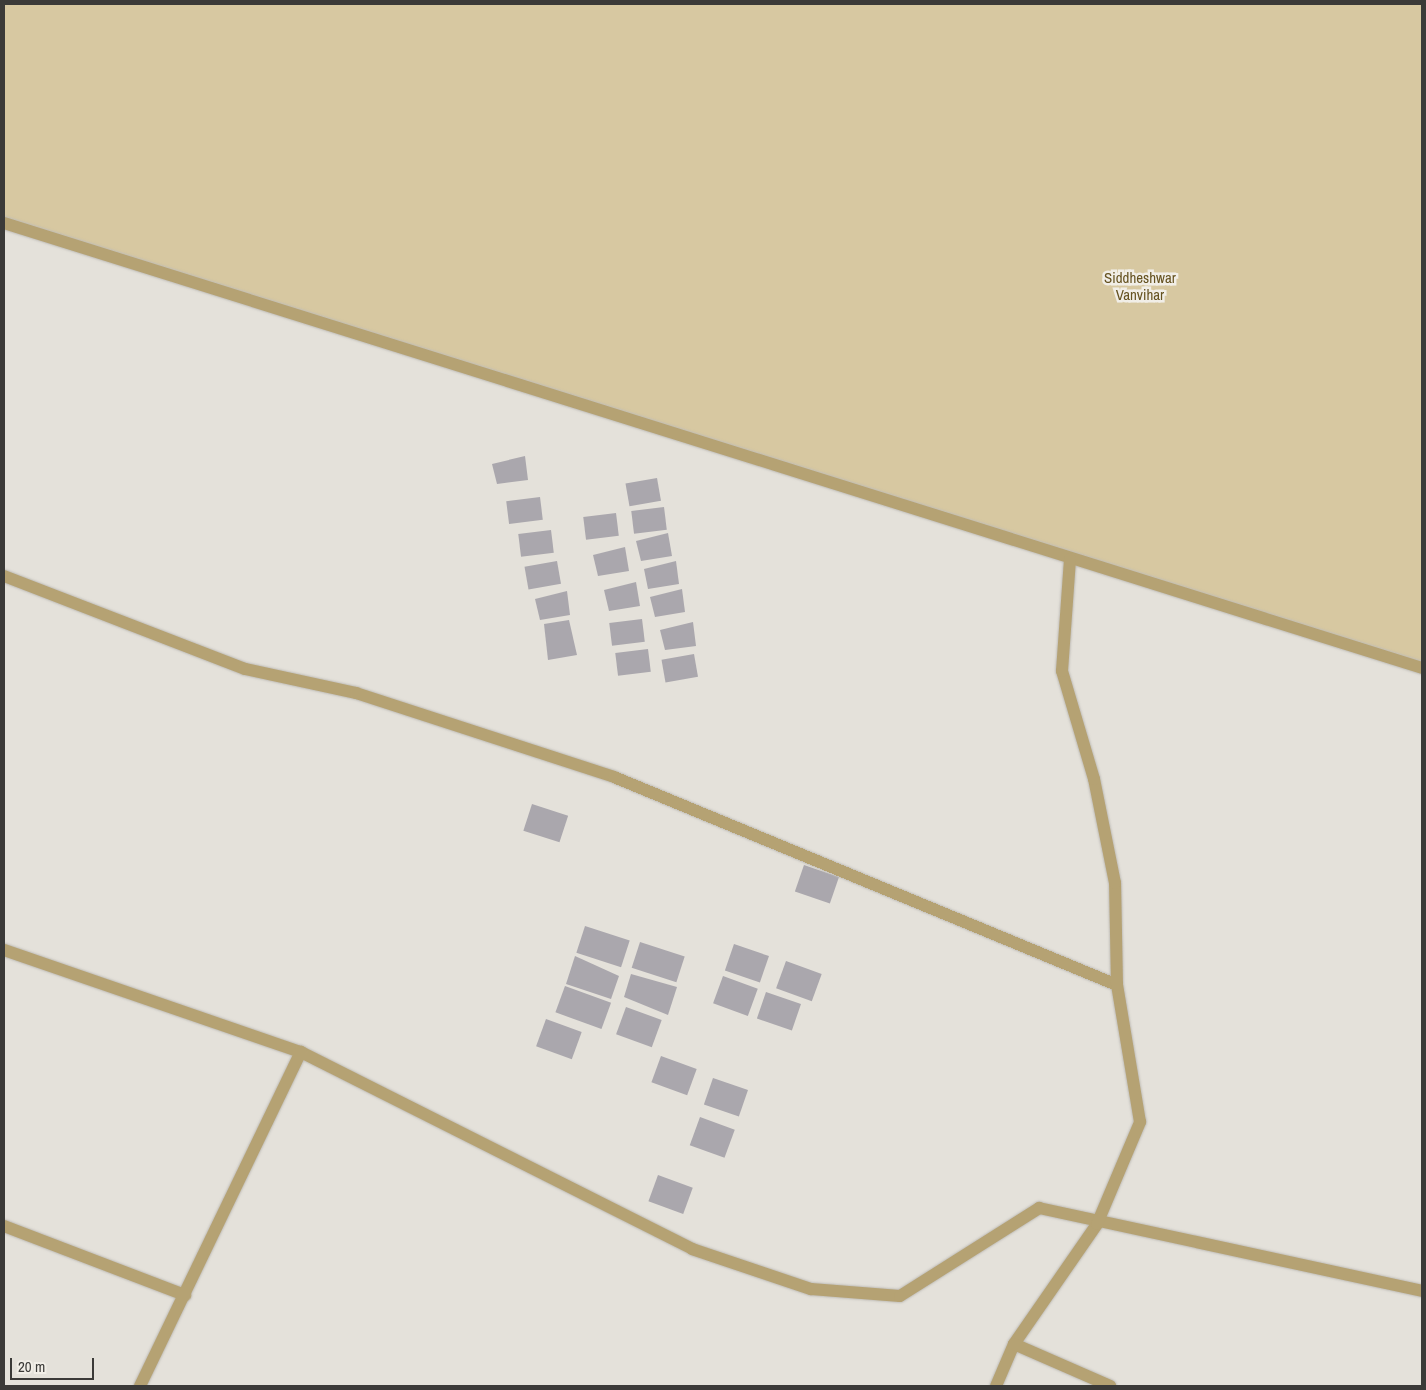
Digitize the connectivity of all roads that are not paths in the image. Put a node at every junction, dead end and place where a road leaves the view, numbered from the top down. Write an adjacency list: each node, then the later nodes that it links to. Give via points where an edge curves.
1 (4, 223): 2 (street)
2 (1070, 559): 4 (street); 6 (street, via 1062,671 1094,779 1115,883)
3 (4, 576): 6 (street, via 245,669 356,693 614,777)
4 (1422, 668)
5 (4, 950): 7 (street)
6 (1117, 985): 8 (street, via 1140,1122)
7 (301, 1052): 8 (street, via 692,1249 811,1289 900,1296 1039,1208); 11 (street)
8 (1097, 1224): 10 (street); 12 (street)
9 (4, 1226): 11 (street)
10 (1422, 1291)
11 (184, 1295): 13 (street)
12 (1014, 1344): 14 (street); 15 (street)
13 (140, 1386)
14 (996, 1386)
15 (1110, 1386)

